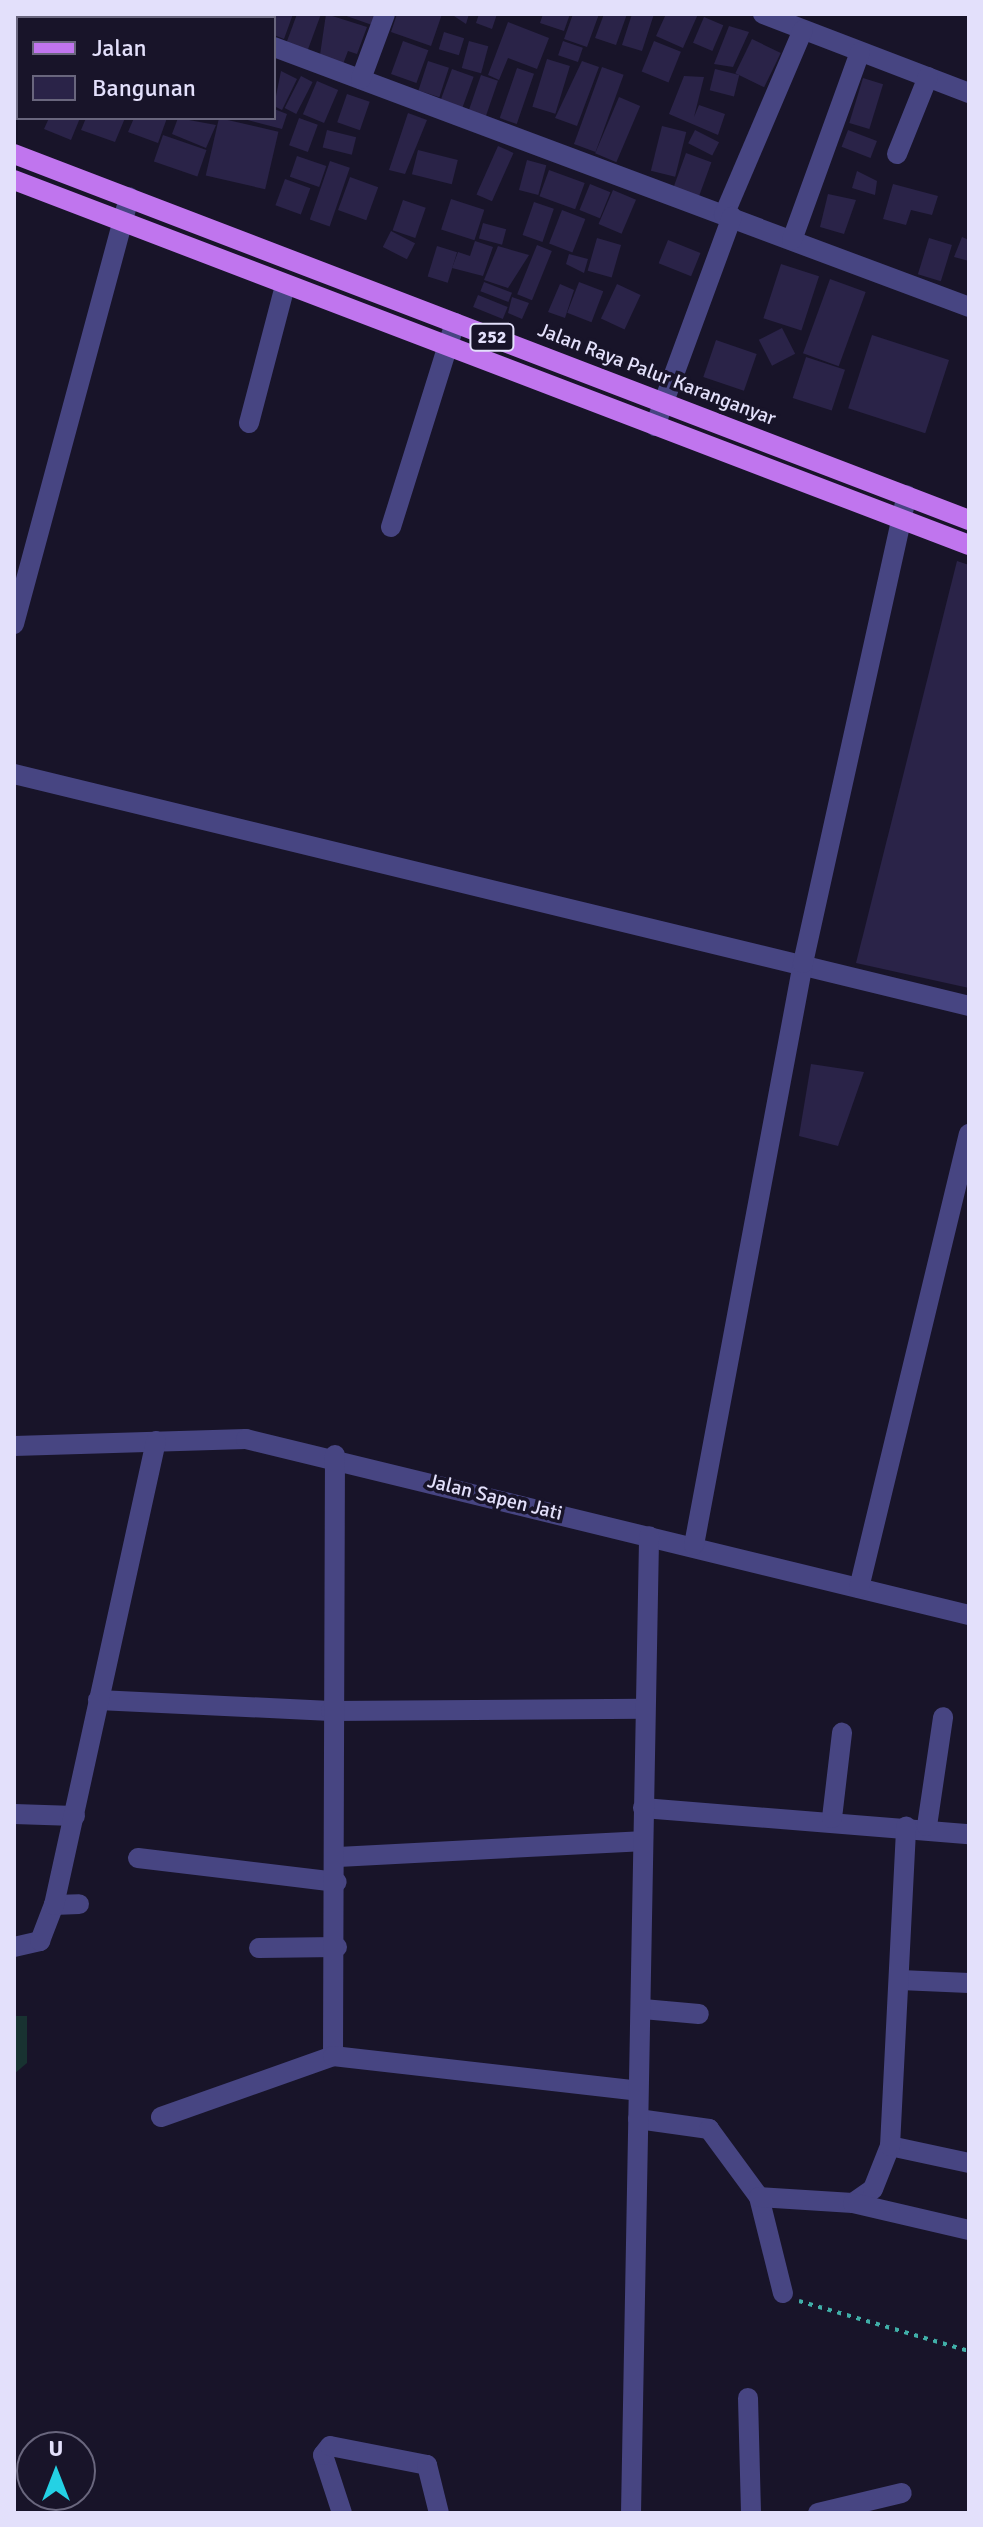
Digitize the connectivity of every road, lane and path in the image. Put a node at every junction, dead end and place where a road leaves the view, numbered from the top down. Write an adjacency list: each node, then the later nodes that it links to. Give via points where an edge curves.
1 (385, 14): 7 (street)
2 (763, 14): 3 (street)
3 (803, 30): 5 (street); 13 (street)
4 (276, 48): 7 (street)
5 (860, 52): 6 (street); 15 (street)
6 (928, 77): 8 (street); 10 (street)
7 (361, 79): 13 (street)
8 (969, 93)
9 (14, 154): 12 (main road, Jalan Raya Palur Karanganyar / 252)
10 (897, 154)
11 (14, 180): 14 (main road, 252)
12 (129, 197): 14 (street); 18 (main road, Jalan Raya Palur Karanganyar / 252)
13 (728, 216): 15 (street); 20 (street)
14 (119, 223): 16 (main road, 252); 28 (street)
15 (792, 240): 17 (street)
16 (285, 286): 19 (main road, 252); 21 (street)
17 (969, 307)
18 (455, 323): 19 (street); 20 (main road, Jalan Raya Palur Karanganyar / 252)
19 (446, 346): 22 (main road, 252); 26 (street)
20 (663, 401): 22 (street); 23 (main road, Jalan Raya Palur Karanganyar / 252)
21 (249, 423)
22 (655, 426): 25 (main road, 252)
23 (907, 495): 24 (main road, Jalan Raya Palur Karanganyar / 252); 25 (street)
24 (969, 520)
25 (899, 521): 27 (main road, 252); 30 (street)
26 (391, 527)
27 (969, 545)
28 (14, 624)
29 (14, 774): 30 (street)
30 (803, 963): 31 (street); 37 (street)
31 (969, 1006)
32 (969, 1134): 38 (street)
33 (156, 1441): 34 (street, Jalan Sapen Jati); 35 (street, Jalan Sapen Jati, via 246,1439); 40 (street)
34 (14, 1446)
35 (335, 1455): 36 (street, Jalan Sapen Jati); 42 (street)
36 (649, 1536): 37 (street, Jalan Sapen Jati); 41 (street)
37 (694, 1545): 38 (street, Jalan Sapen Jati)
38 (859, 1588): 39 (street, Jalan Sapen Jati)
39 (969, 1615)
40 (98, 1700): 42 (street); 47 (street)
41 (643, 1709): 42 (street); 45 (street)
42 (331, 1711): 53 (street)
43 (943, 1717): 50 (street)
44 (842, 1733): 48 (street)
45 (643, 1808): 48 (street); 52 (street)
46 (14, 1814): 47 (street)
47 (75, 1816): 57 (street)
48 (832, 1818): 49 (street)
49 (906, 1826): 50 (street); 61 (street)
50 (927, 1826): 51 (street)
51 (969, 1834)
52 (641, 1841): 53 (street); 63 (street)
53 (338, 1857): 55 (street)
54 (138, 1858): 55 (street)
55 (337, 1882): 59 (street)
56 (79, 1904): 57 (street)
57 (54, 1905): 58 (street, via 40,1941)
58 (14, 1947)
59 (337, 1947): 60 (street); 65 (street)
60 (259, 1948)
61 (900, 1980): 62 (street); 69 (street)
62 (969, 1983)
63 (643, 2009): 64 (street); 66 (street)
64 (699, 2014)
65 (333, 2056): 66 (street); 67 (street)
66 (638, 2091): 68 (street)
67 (161, 2117)
68 (638, 2119): 71 (street, via 707,2128); 80 (street)
69 (890, 2146): 70 (street); 72 (street, via 873,2189)
70 (969, 2163)
71 (759, 2197): 72 (street); 74 (street)
72 (853, 2203): 73 (street)
73 (969, 2230)
74 (783, 2293): 75 (path)
75 (969, 2351)
76 (748, 2398): 81 (street)
77 (902, 2493): 82 (street)
78 (342, 2513): 79 (street, via 323,2455 330,2446 427,2465)
79 (439, 2513)
80 (631, 2513)
81 (751, 2513)
82 (818, 2513)

